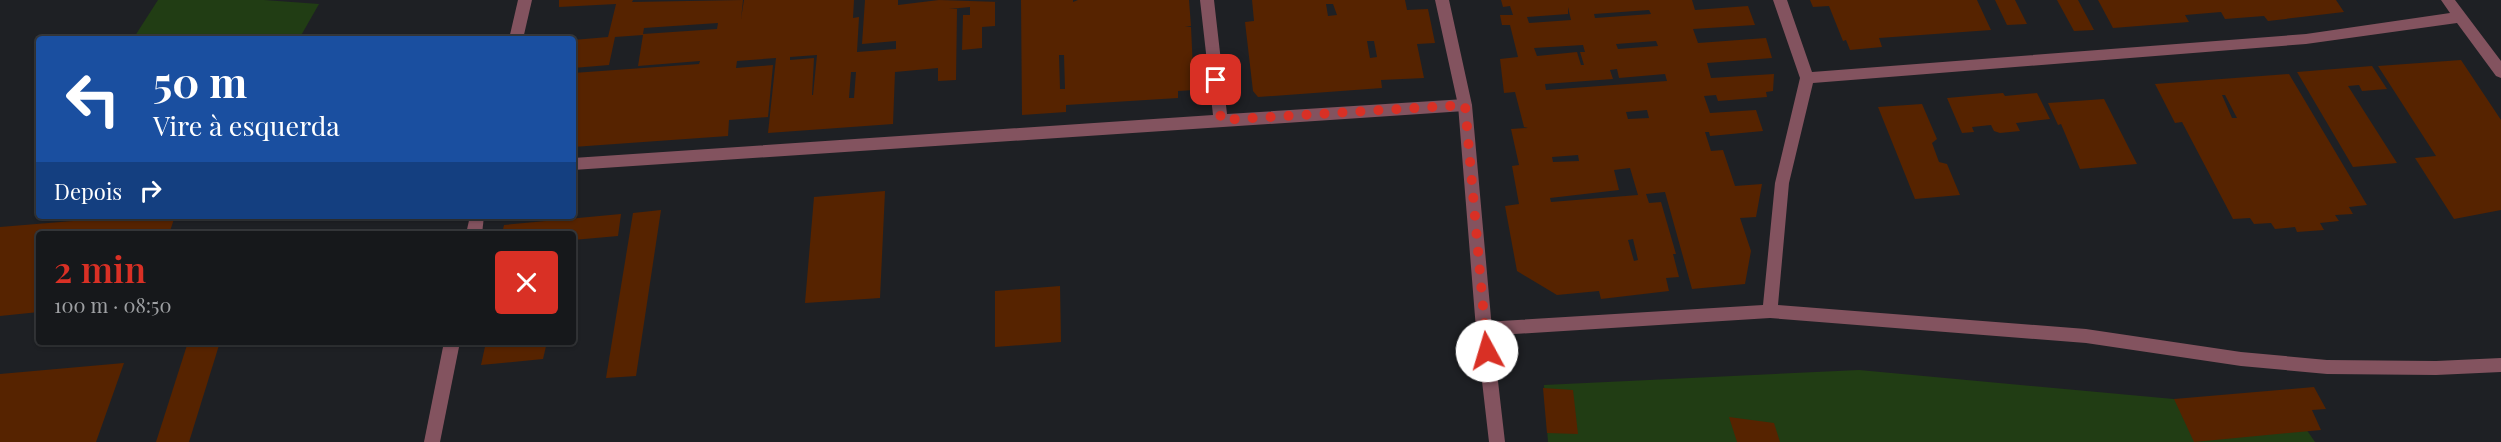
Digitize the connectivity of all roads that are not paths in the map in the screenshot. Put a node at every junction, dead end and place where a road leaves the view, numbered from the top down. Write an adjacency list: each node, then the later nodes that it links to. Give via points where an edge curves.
1 (525, 0): 7 (street)
2 (1207, 0): 11 (street)
3 (1442, 0): 10 (street)
4 (1780, 0): 9 (street)
5 (2448, 0): 6 (street)
6 (2460, 17): 8 (street); 9 (street, via 2306,39)
7 (517, 36)
8 (2501, 72)
9 (1807, 78): 13 (street, via 1782,183)
10 (1465, 105): 11 (street); 14 (street)
11 (1221, 120): 12 (street)
12 (576, 164)
13 (1770, 311): 14 (street); 16 (street, via 2086,336 2327,368)
14 (1484, 328): 18 (street)
15 (451, 345): 17 (street)
16 (2501, 365)
17 (432, 442)
18 (1497, 442)

